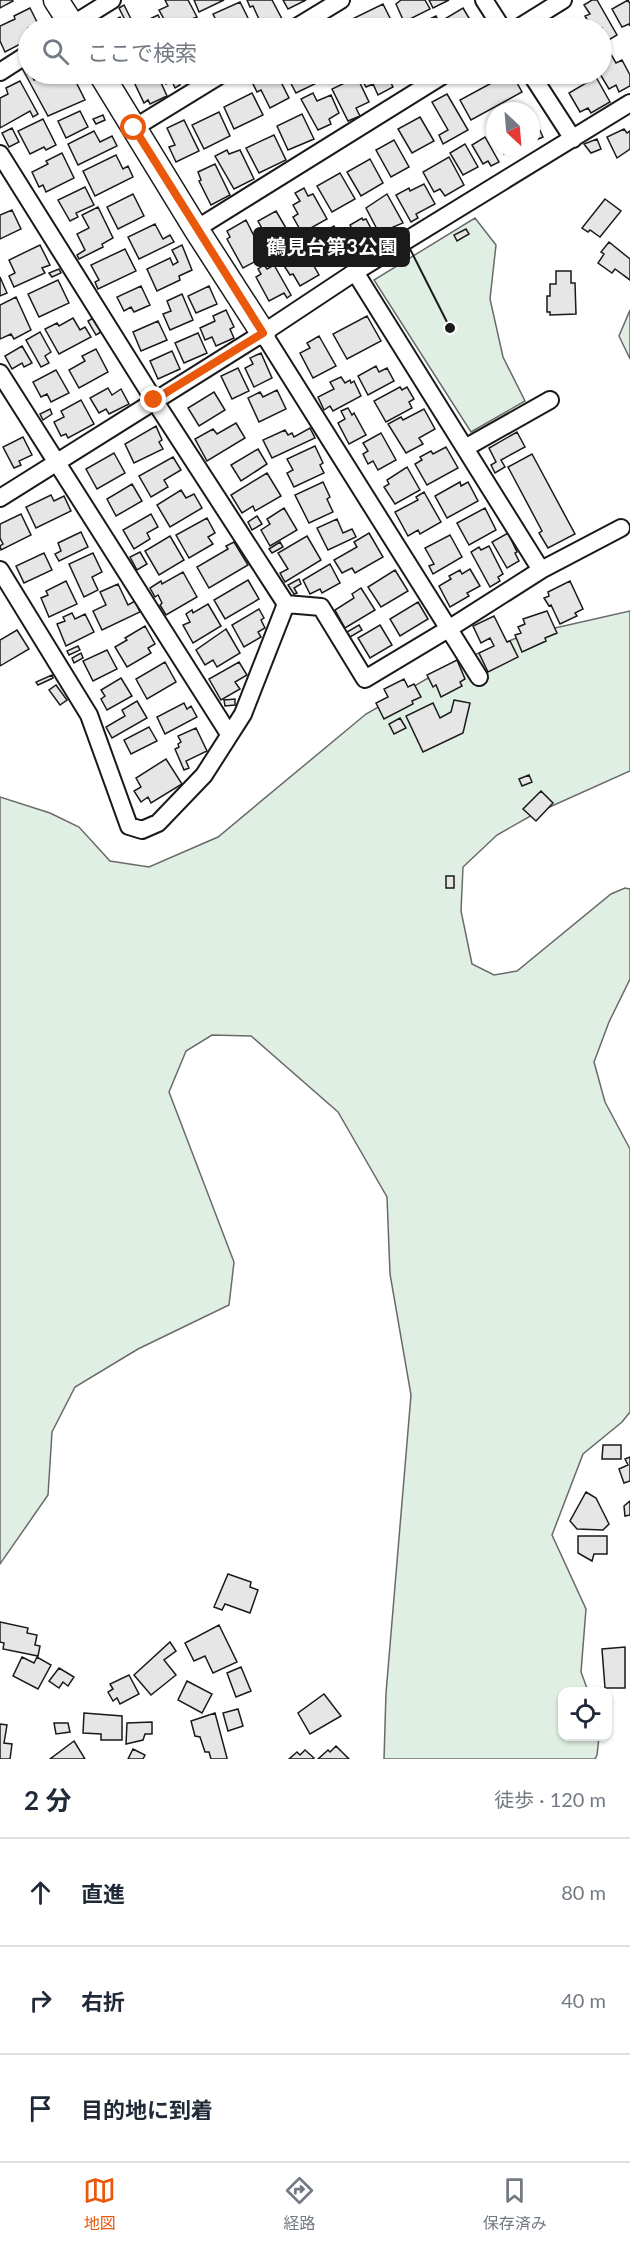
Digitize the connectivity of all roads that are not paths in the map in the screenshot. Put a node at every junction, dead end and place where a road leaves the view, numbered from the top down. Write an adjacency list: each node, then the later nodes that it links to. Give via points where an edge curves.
1 (56, 0): 6 (street)
2 (112, 0): 7 (street)
3 (341, 0): 8 (street)
4 (484, 0): 9 (street)
5 (563, 0): 10 (street)
6 (66, 18)
7 (85, 18)
8 (311, 18)
9 (496, 18)
10 (534, 18)
11 (18, 60): 12 (street)
12 (0, 72)
13 (107, 84): 18 (street)
14 (206, 84): 18 (street)
15 (429, 84): 21 (street)
16 (537, 84): 19 (street)
17 (630, 103): 19 (street)
18 (134, 128): 21 (street)
19 (573, 139): 22 (street)
20 (0, 154): 25 (street)
21 (196, 229): 23 (street)
22 (355, 272): 23 (street); 27 (street)
23 (263, 333): 25 (street); 34 (street)
24 (0, 373): 28 (street)
25 (154, 400): 28 (street); 33 (street)
26 (550, 400): 27 (street)
27 (465, 448): 32 (street)
28 (57, 463): 29 (street); 36 (street)
29 (0, 498)
30 (621, 528): 32 (street)
31 (0, 570): 36 (street, via 89,715 129,826 142,830 158,823 204,775)
32 (541, 570): 34 (street)
33 (286, 604): 34 (street, via 321,607 365,679); 36 (street, via 243,714)
34 (450, 628): 35 (street)
35 (479, 677)
36 (230, 734)

